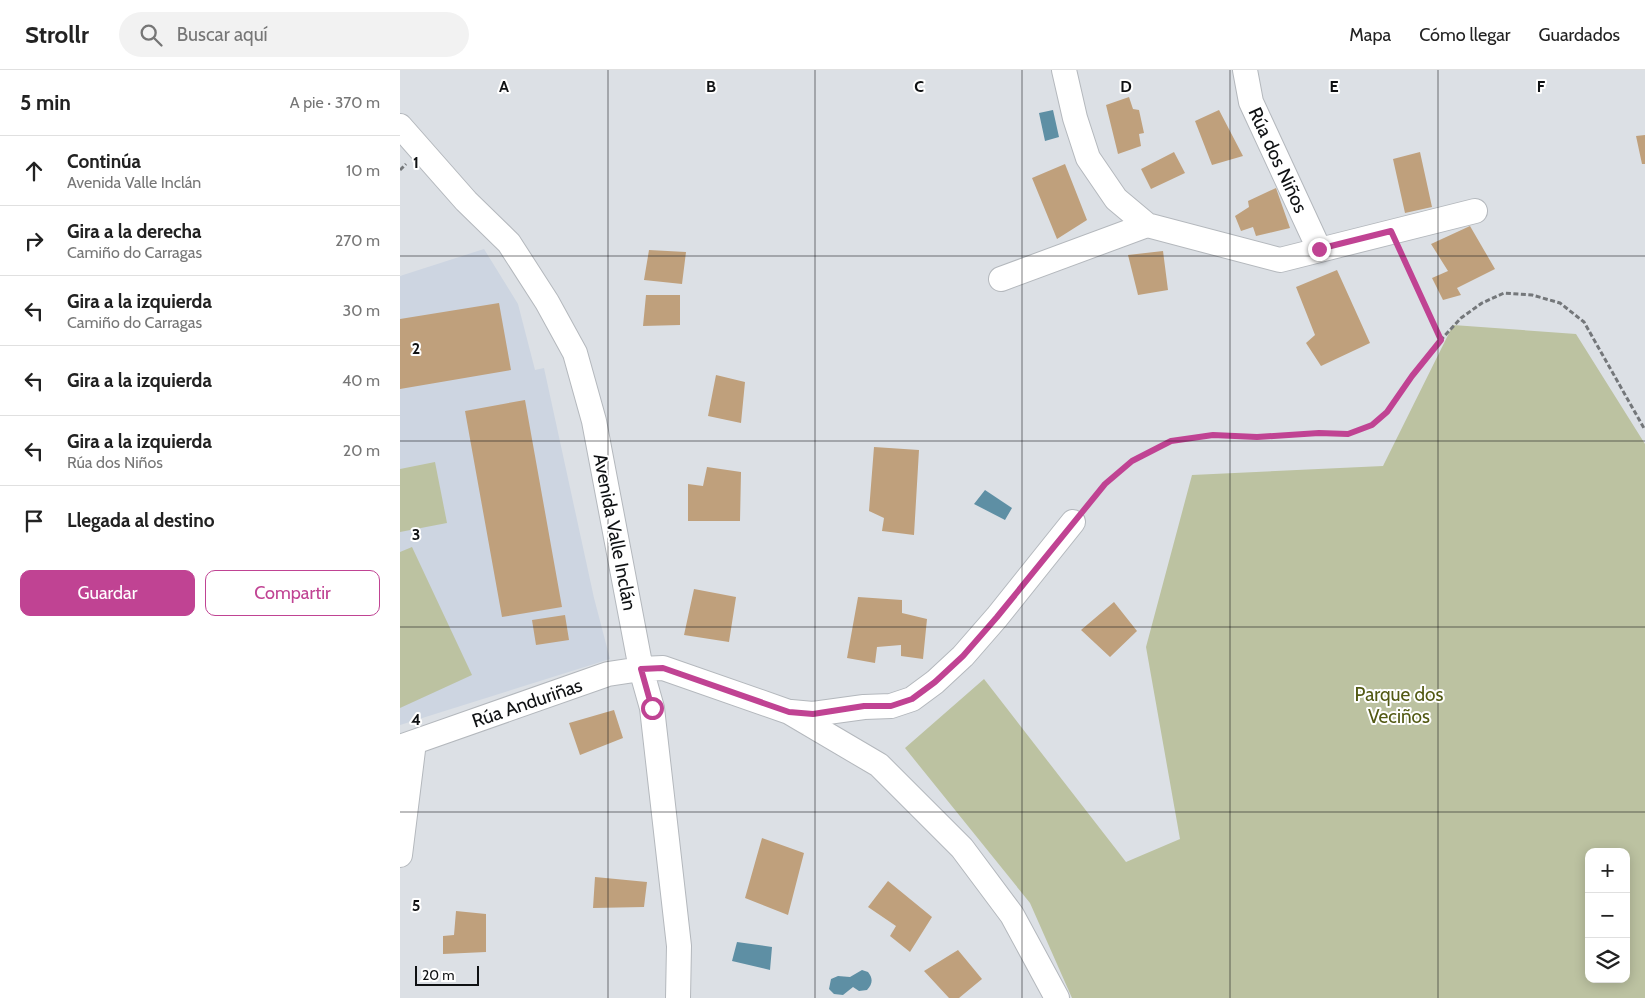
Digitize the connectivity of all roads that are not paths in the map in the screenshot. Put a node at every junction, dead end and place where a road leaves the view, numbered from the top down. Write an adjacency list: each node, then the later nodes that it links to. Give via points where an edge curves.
1 (1064, 70): 5 (street, via 1088,158 1116,199)
2 (1245, 70): 6 (street, Rúa dos Niños, via 1251,102)
3 (400, 126): 9 (street, Avenida Valle Inclán, via 466,201 509,243 575,353 594,421)
4 (1475, 211): 6 (street)
5 (1147, 225): 6 (street, via 1280,260); 7 (street)
6 (1319, 249)
7 (1000, 279)
8 (1073, 522): 10 (street, via 963,656 912,699 891,706 864,706 813,714)
9 (641, 669): 10 (street, Rúa Anduriñas, via 663,668); 11 (street, Rúa Anduriñas, via 608,674); 13 (street, Avenida Valle Inclán, via 652,708 679,946)
10 (789, 712): 14 (street, via 878,765 962,848 1012,916)
11 (407, 745): 12 (street, Rúa Anduriñas)
12 (400, 856)
13 (678, 998)
14 (1057, 998)

